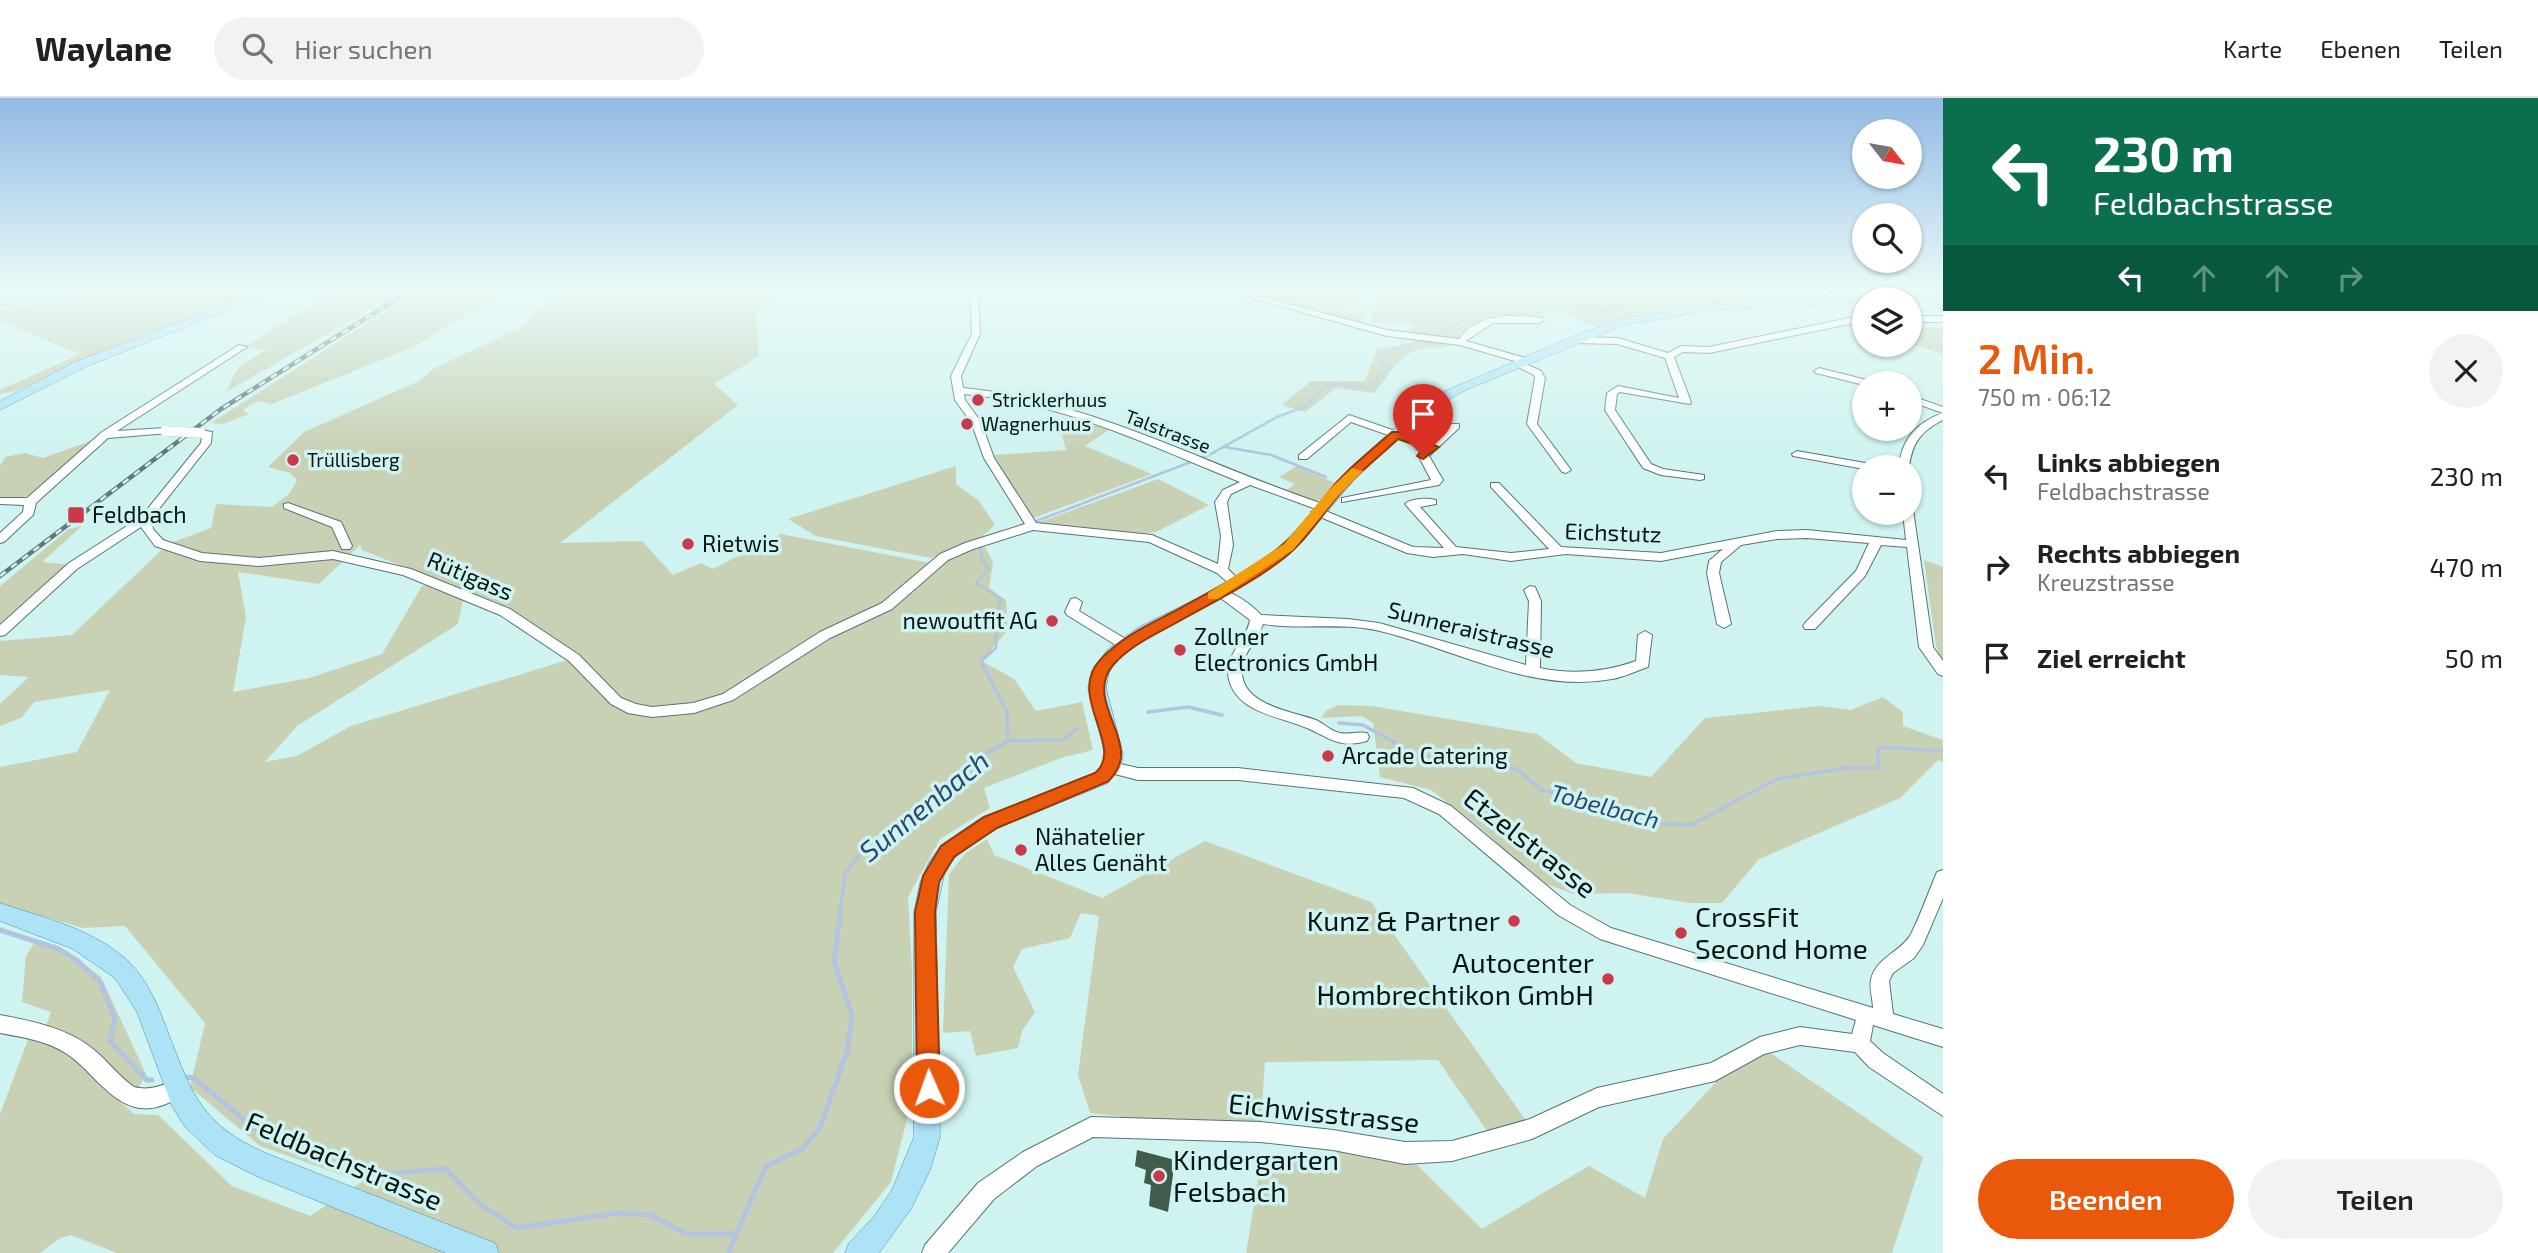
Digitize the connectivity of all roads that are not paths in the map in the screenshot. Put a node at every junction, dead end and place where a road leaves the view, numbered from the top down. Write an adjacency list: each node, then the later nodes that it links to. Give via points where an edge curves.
1 (134, 344): 14 (main road, via 79,365)
2 (971, 344): 12 (street, via 956,376)
3 (1467, 344): 9 (street)
4 (1568, 344): 9 (main road)
5 (1628, 344): 8 (street)
6 (1739, 344): 8 (street, via 1681,349)
7 (242, 347): 19 (street)
8 (1669, 356): 26 (street, via 1686,402 1618,388 1612,393 1610,410 1647,466)
9 (1522, 363): 18 (main road, via 1440,398); 25 (street, via 1541,378 1532,424)
10 (1819, 371): 11 (street)
11 (1852, 379)
12 (958, 390): 27 (street, Talstrasse, via 981,390 1046,404); 37 (street, via 989,458)
13 (1922, 403): 15 (street)
14 (0, 405)
15 (1943, 410)
16 (1943, 416): 22 (street, via 1914,434)
17 (1455, 426): 20 (street)
18 (1396, 435): 20 (street); 23 (street, via 1349,418); 34 (main road)
19 (103, 436): 31 (street); 35 (street, bridge, via 165,431 208,434)
20 (1433, 447): 29 (street, via 1423,456 1435,483)
21 (1797, 454): 24 (street)
22 (1906, 455)
23 (1303, 457)
24 (1852, 464)
25 (1566, 470)
26 (1700, 477)
27 (1250, 481): 34 (street, Talstrasse); 45 (street, via 1227,492 1221,502 1227,527)
28 (1494, 485): 44 (street)
29 (1346, 500)
30 (0, 501): 31 (street)
31 (30, 502): 38 (street, via 29,513)
32 (1432, 502): 43 (street, via 1411,504)
33 (288, 506): 42 (street, via 337,525)
34 (1320, 510): 43 (street, Eichstutz, via 1400,547); 46 (main road, via 1289,547)
35 (146, 524): 42 (street, Rütigass, via 159,543 200,557 259,562); 53 (street, via 73,566)
36 (1911, 525): 41 (street)
37 (1032, 526): 42 (street, Rütigass, via 962,548 935,563 887,606 818,639 736,693 694,708 652,712 616,701 574,658 501,610); 45 (street, via 1152,538)
38 (0, 538)
39 (1874, 539): 40 (street, Eichstutz, via 1797,535); 41 (street, Eichstutz); 52 (street, via 1877,542 1861,573)
40 (1740, 542): 44 (street, Eichstutz, via 1661,557); 51 (street, via 1715,561 1713,573)
41 (1913, 544): 57 (street, via 1926,647)
42 (344, 551)
43 (1453, 551): 44 (street, Eichstutz, via 1511,557)
44 (1558, 551)
45 (1221, 570): 46 (street)
46 (1236, 583): 48 (main road)
47 (1530, 590): 56 (street, via 1535,601)
48 (1220, 593): 50 (street); 55 (main road)
49 (1076, 602): 55 (street, via 1072,612)
50 (1257, 619): 56 (street, Sunneraistrasse, via 1286,625 1333,621 1378,627); 58 (street, via 1236,661 1239,688 1283,717 1309,723 1334,737)
51 (1724, 624)
52 (1811, 626)
53 (0, 632)
54 (1645, 635): 56 (street, Sunneraistrasse, via 1643,664 1624,673 1587,679)
55 (1124, 645): 59 (main road, via 1103,667 1098,687 1099,710 1115,753)
56 (1533, 670)
57 (1943, 671)
58 (1362, 737)
59 (1112, 768): 62 (street, Etzelstrasse, via 1138,774 1238,774 1407,792 1445,810 1564,909 1606,934); 69 (main road, via 1101,778 974,831 938,864 925,912 928,1137 900,1205)
60 (1943, 879): 62 (street, via 1916,940 1880,980)
61 (0, 912): 66 (main road, Feldbachstrasse, via 83,942 125,973 147,1011)
62 (1875, 1018): 64 (street, Etzelstrasse); 65 (street)
63 (0, 1024): 66 (street, via 72,1046 131,1098 145,1101)
64 (1943, 1038)
65 (1860, 1044): 67 (street); 70 (street, Eichwisstrasse, via 1800,1036 1760,1046 1715,1072 1597,1098 1532,1129 1452,1152 1405,1153 1260,1132 1091,1127 1030,1159 986,1191)
66 (175, 1090): 68 (main road, Feldbachstrasse, via 205,1129 234,1150)
67 (1943, 1106)
68 (485, 1253)
69 (859, 1253)
70 (933, 1253)

